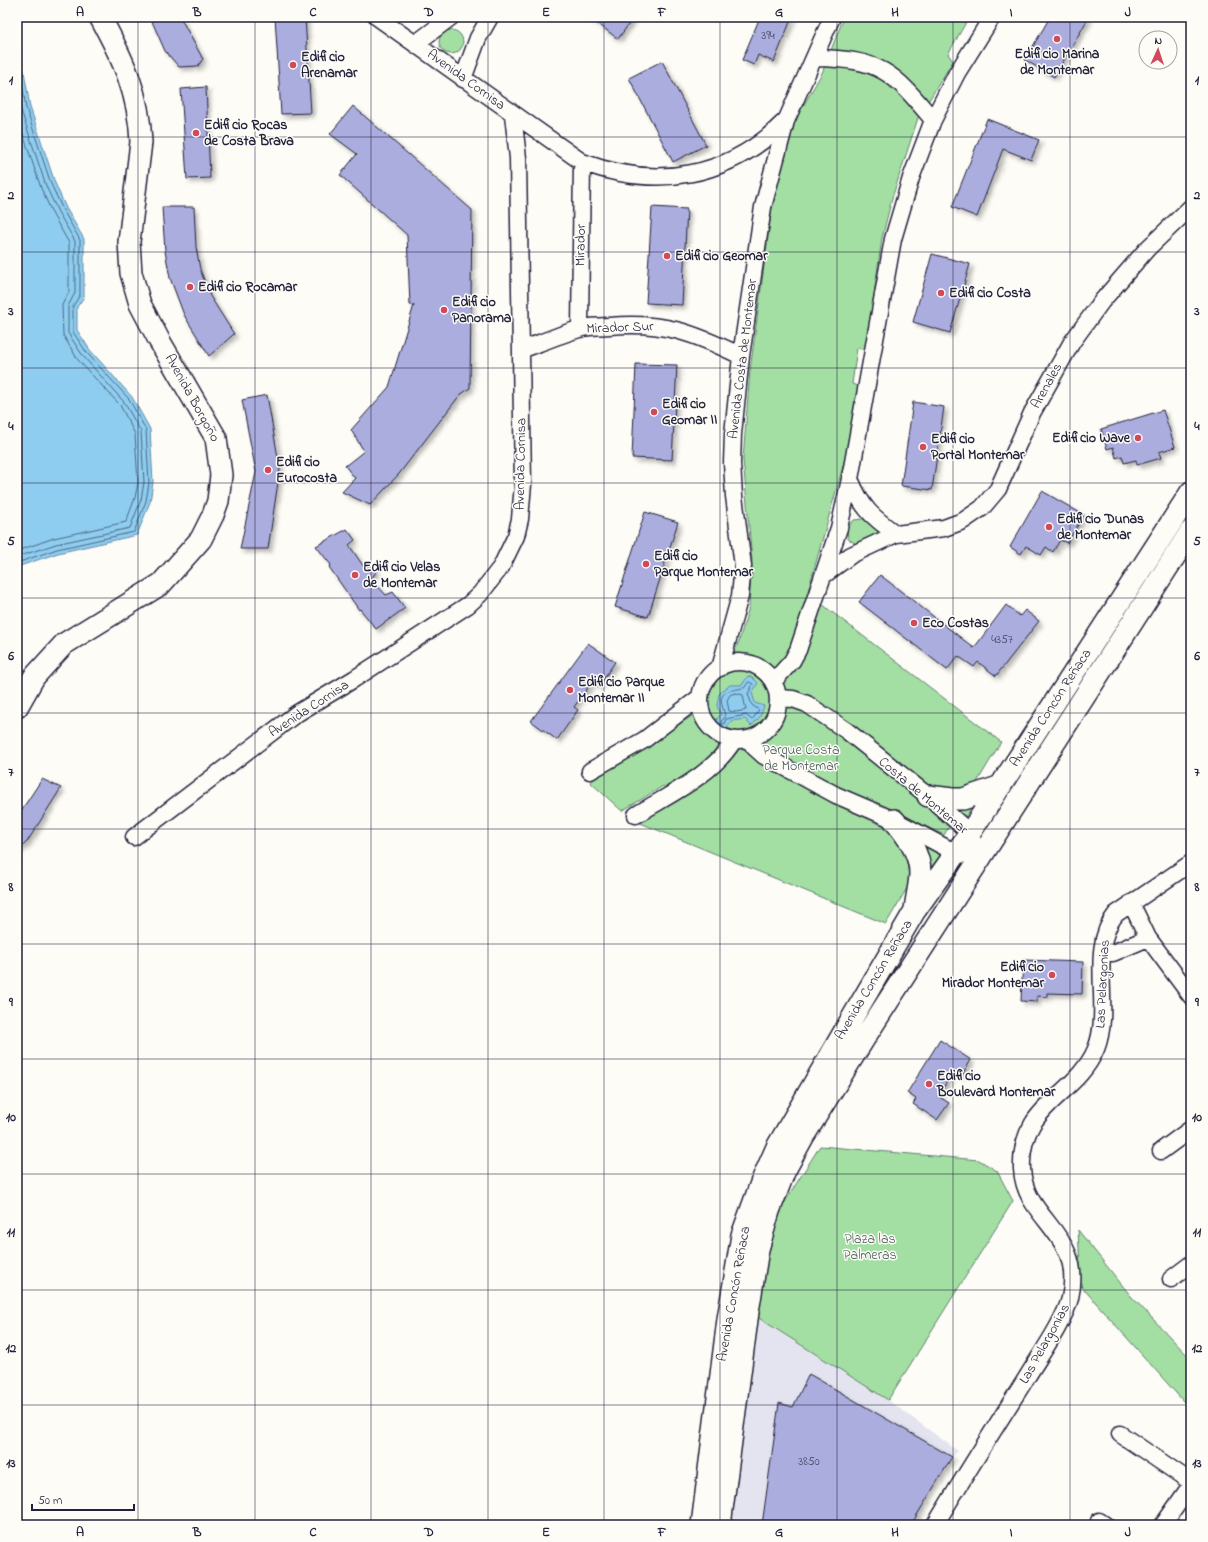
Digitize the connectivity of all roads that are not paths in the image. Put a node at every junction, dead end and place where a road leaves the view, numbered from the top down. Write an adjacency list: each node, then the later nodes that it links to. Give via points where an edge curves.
1 (100, 17): 27 (main road, Avenida Borgoño, via 131,79 141,126 129,242 129,258 135,289 147,318 216,438 221,462 220,487 214,514 208,527 177,567 161,584 64,644 34,677)
2 (377, 17): 7 (street, Avenida Cornisa)
3 (451, 17): 7 (street)
4 (490, 17): 9 (street, via 478,38)
5 (832, 17): 8 (street, Avenida Costa de Montemar)
6 (992, 17): 11 (street, via 957,74)
7 (416, 44): 9 (street, Avenida Cornisa)
8 (815, 58): 11 (street, via 860,61 885,71 898,80); 12 (street, Avenida Costa de Montemar)
9 (463, 78): 10 (street, Avenida Cornisa)
10 (514, 115): 13 (street); 16 (street, Avenida Cornisa, via 518,158)
11 (933, 120): 18 (street, via 910,178 893,239)
12 (786, 121): 13 (street, via 769,138 739,157 689,174 636,176 599,169); 17 (street, Avenida Costa de Montemar, via 763,206)
13 (582, 162): 15 (street, Mirador)
14 (1191, 207): 21 (street, Arenales, via 1147,249 1102,301 1072,342 1032,413 1005,476 992,498 972,516 954,525)
15 (580, 329): 16 (street, Mirador Sur); 17 (street, Mirador Sur, via 653,325 682,330)
16 (521, 350): 35 (street, Avenida Cornisa, via 520,519 514,541 491,581 468,605 296,714)
17 (741, 356): 23 (street, Avenida Costa de Montemar, via 732,463 743,566 740,596)
18 (850, 479): 21 (street, via 859,501 876,520); 22 (street, via 839,528)
19 (1191, 492): 30 (main road, Avenida Concón Reñaca)
20 (1191, 531): 37 (main road, Avenida Concón Reñaca)
21 (896, 534): 22 (street, Arenales, via 851,555)
22 (824, 575): 24 (street, via 798,650 792,661)
23 (720, 668): 24 (street, via 731,663 755,666 765,672); 25 (street, via 710,675)
24 (773, 682): 26 (street)
25 (700, 697): 28 (street, via 703,715 712,730 722,737); 29 (street, via 644,740)
26 (778, 698): 28 (street, via 774,719 768,728 759,735); 31 (street, Costa de Montemar, via 793,699 807,704 847,731)
27 (17, 707)
28 (741, 740): 32 (street, via 689,782); 33 (street, Costa de Montemar, via 764,756 836,795)
29 (590, 771)
30 (1001, 786): 31 (main road, via 963,799); 34 (main road, Avenida Concón Reñaca)
31 (928, 796): 34 (street, Costa de Montemar)
32 (636, 815)
33 (894, 820): 36 (street, Costa de Montemar); 40 (main road, via 910,840 917,858 920,872)
34 (970, 833): 36 (main road, Avenida Concón Reñaca); 37 (street, Costa de Montemar)
35 (134, 837)
36 (956, 853): 37 (street, Costa de Montemar); 40 (main road, Avenida Concón Reñaca)
37 (979, 857): 51 (main road, Avenida Concón Reñaca, via 803,1137 785,1170 758,1249)
38 (1191, 863): 39 (street, Las Pelargonias)
39 (1132, 903): 41 (street); 42 (street, Las Pelargonias, via 1111,920 1105,934)
40 (914, 912): 50 (main road, Avenida Concón Reñaca, via 777,1147 750,1208 742,1235 733,1286)
41 (1148, 938): 42 (street, via 1113,953); 43 (street)
42 (1103, 953): 52 (street, Las Pelargonias, via 1102,1024 1096,1049 1082,1072 1037,1115 1027,1135 1022,1160 1028,1193 1062,1240 1068,1254 1073,1276 1070,1299 1049,1342)
43 (1191, 996)
44 (1191, 1129): 45 (street)
45 (1161, 1151)
46 (1191, 1264): 47 (street)
47 (1171, 1279)
48 (1120, 1434): 49 (street)
49 (1191, 1483): 53 (street)
50 (702, 1525)
51 (720, 1525)
52 (935, 1525)
53 (1163, 1525)

